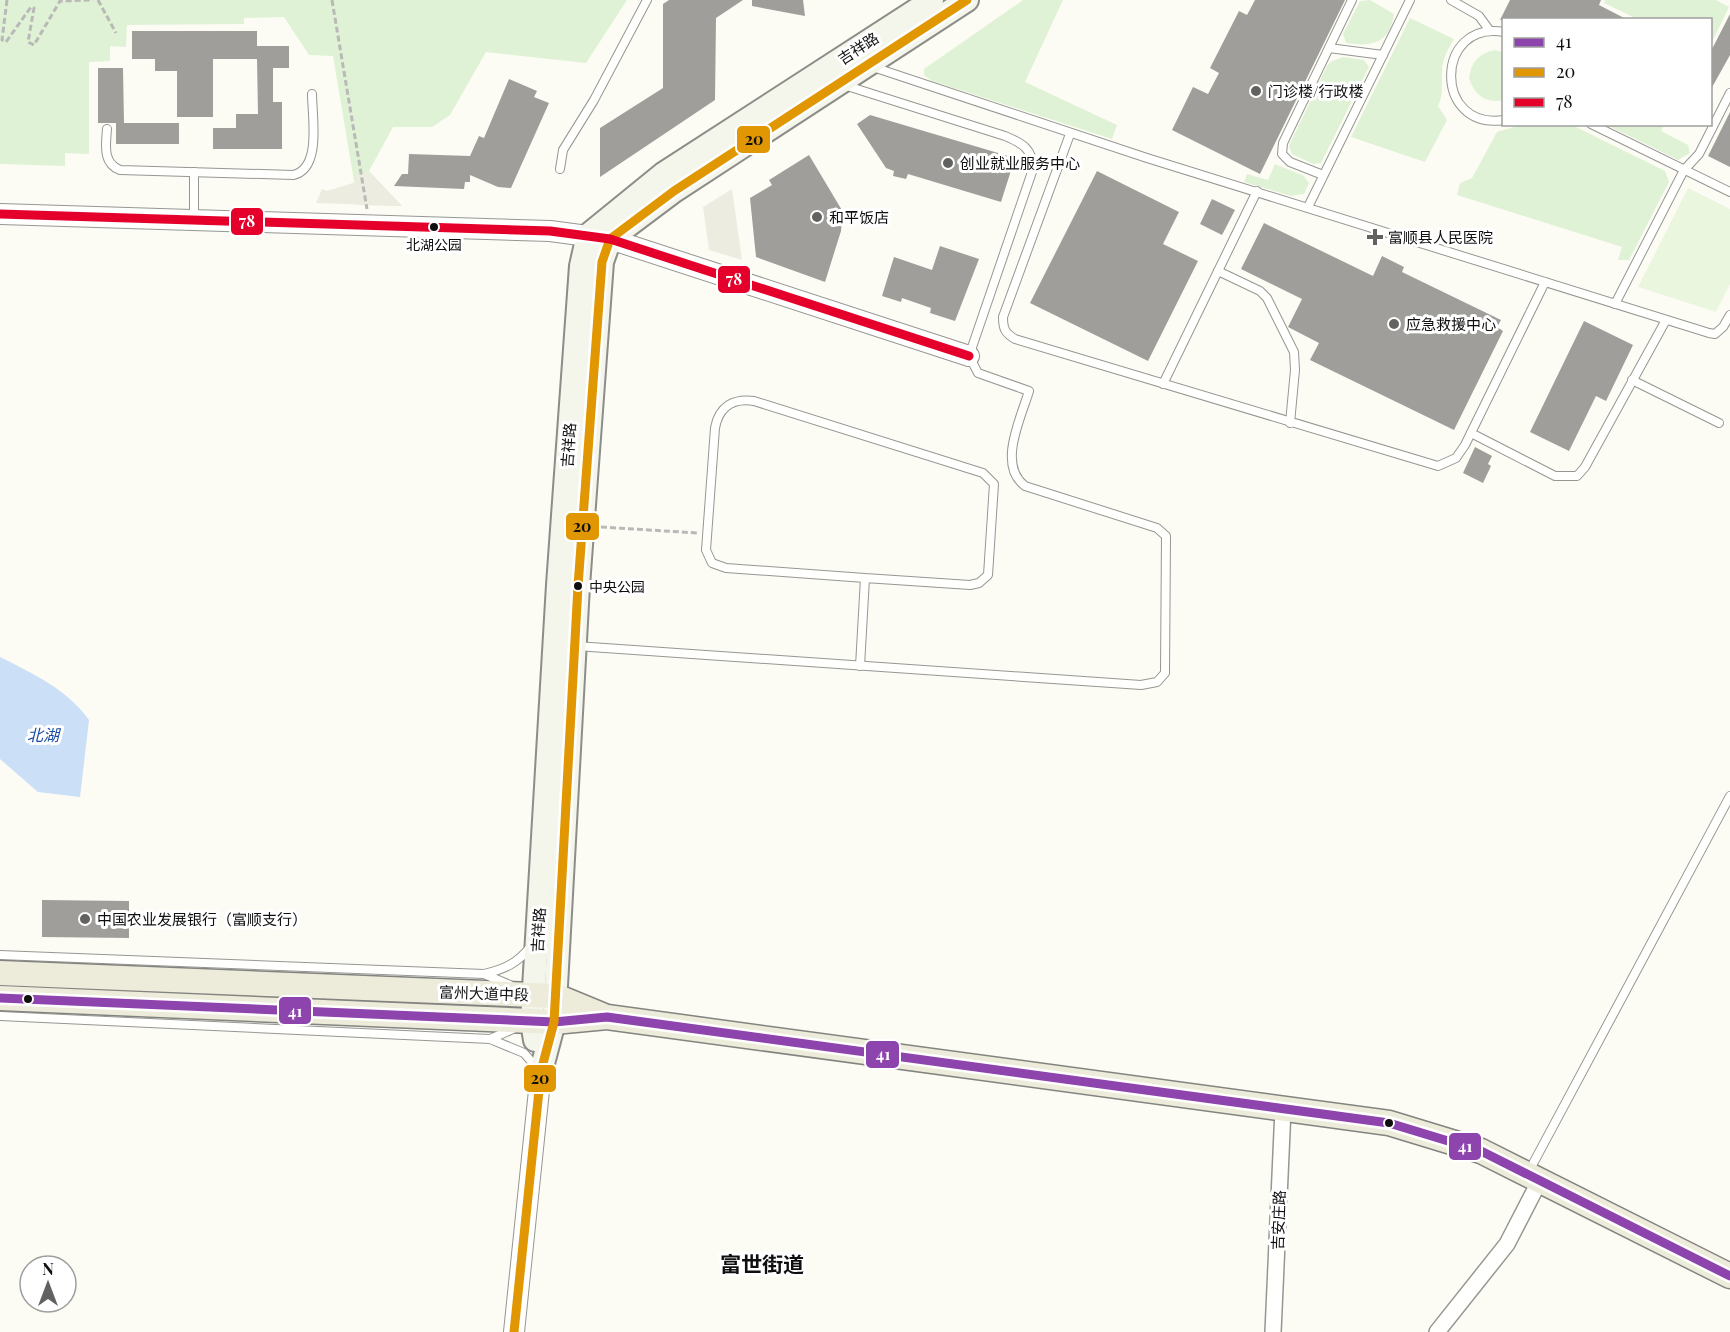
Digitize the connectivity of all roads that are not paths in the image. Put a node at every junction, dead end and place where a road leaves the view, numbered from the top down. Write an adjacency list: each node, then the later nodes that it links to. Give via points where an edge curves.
1 (647, 0): 19 (lane, via 563,150)
2 (932, 0): 28 (main road, 吉祥路, via 663,174)
3 (967, 0): 11 (main road, 吉祥路)
4 (1352, 0): 9 (lane)
5 (1410, 0): 10 (lane)
6 (1451, 0): 7 (lane, via 1470,10)
7 (1490, 31): 8 (lane); 15 (lane, via 1471,38 1457,52 1450,81 1457,100 1471,114 1490,121)
8 (1502, 32)
9 (1329, 48): 10 (lane); 22 (lane, via 1283,143 1282,154 1290,162)
10 (1383, 55): 22 (lane)
11 (868, 65): 12 (main road, 吉祥路); 18 (lane)
12 (839, 84): 29 (main road, 吉祥路, via 674,191); 35 (lane, via 1005,136 1021,143 1033,157 1033,169)
13 (1730, 93): 20 (lane, via 1699,154)
14 (312, 94): 21 (lane, via 312,158 302,172)
15 (1502, 120)
16 (1595, 126): 20 (lane)
17 (107, 129): 21 (lane, via 107,158 115,168)
18 (1070, 134): 23 (lane); 37 (lane, via 1003,317 1003,327 1015,339)
19 (560, 169)
20 (1684, 170): 24 (lane); 32 (lane)
21 (194, 172): 27 (lane)
22 (1323, 176): 25 (lane)
23 (1257, 191): 25 (lane); 30 (lane)
24 (1730, 192)
25 (1308, 207): 31 (lane)
26 (0, 214): 27 (street)
27 (194, 220): 28 (street)
28 (588, 235): 29 (street); 45 (main road, 吉祥路, via 581,266)
29 (610, 239): 35 (street); 42 (main road, 吉祥路, via 602,262)
30 (1218, 271): 37 (lane); 38 (lane, via 1267,298 1294,352)
31 (1545, 282): 32 (lane); 40 (lane)
32 (1615, 304): 34 (lane)
33 (1730, 315): 34 (lane, via 1715,334)
34 (1666, 320): 36 (lane)
35 (969, 357): 43 (lane, via 978,373 1029,391 1013,442 1013,471 1019,482 1157,528 1166,536 1165,673 1157,682 1141,685)
36 (1632, 380): 39 (lane); 40 (lane, via 1577,476 1555,476)
37 (1163, 384): 38 (lane)
38 (1290, 423): 40 (lane, via 1438,466 1456,459)
39 (1719, 423)
40 (1471, 433)
41 (866, 578): 41 (lane, via 718,567 708,557 717,418 728,405 754,401 990,477 995,491 990,568 984,579 970,585); 43 (lane)
42 (575, 646): 43 (lane); 49 (main road, 吉祥路)
43 (860, 666)
44 (1730, 796): 57 (lane)
45 (537, 938): 48 (lane, via 521,959); 49 (main road, 吉祥路)
46 (0, 955): 48 (lane)
47 (0, 973): 49 (main road, 富州大道中段)
48 (484, 974): 49 (lane)
49 (545, 996): 52 (main road, 富州大道中段); 53 (main road, 吉祥路)
50 (0, 998): 53 (main road, 富州大道中段)
51 (0, 1016): 54 (lane)
52 (607, 1017): 53 (main road, 富州大道中段); 56 (main road)
53 (543, 1022): 54 (lane); 55 (main road, 吉祥路)
54 (489, 1039): 55 (lane, via 524,1053)
55 (541, 1071): 59 (street, 吉祥路)
56 (1283, 1109): 57 (main road, via 1389,1123 1481,1151); 60 (street, 吉安庄路)
57 (1534, 1177): 58 (main road); 61 (street, via 1507,1244)
58 (1730, 1276)
59 (514, 1332)
60 (1273, 1332)
61 (1437, 1332)

